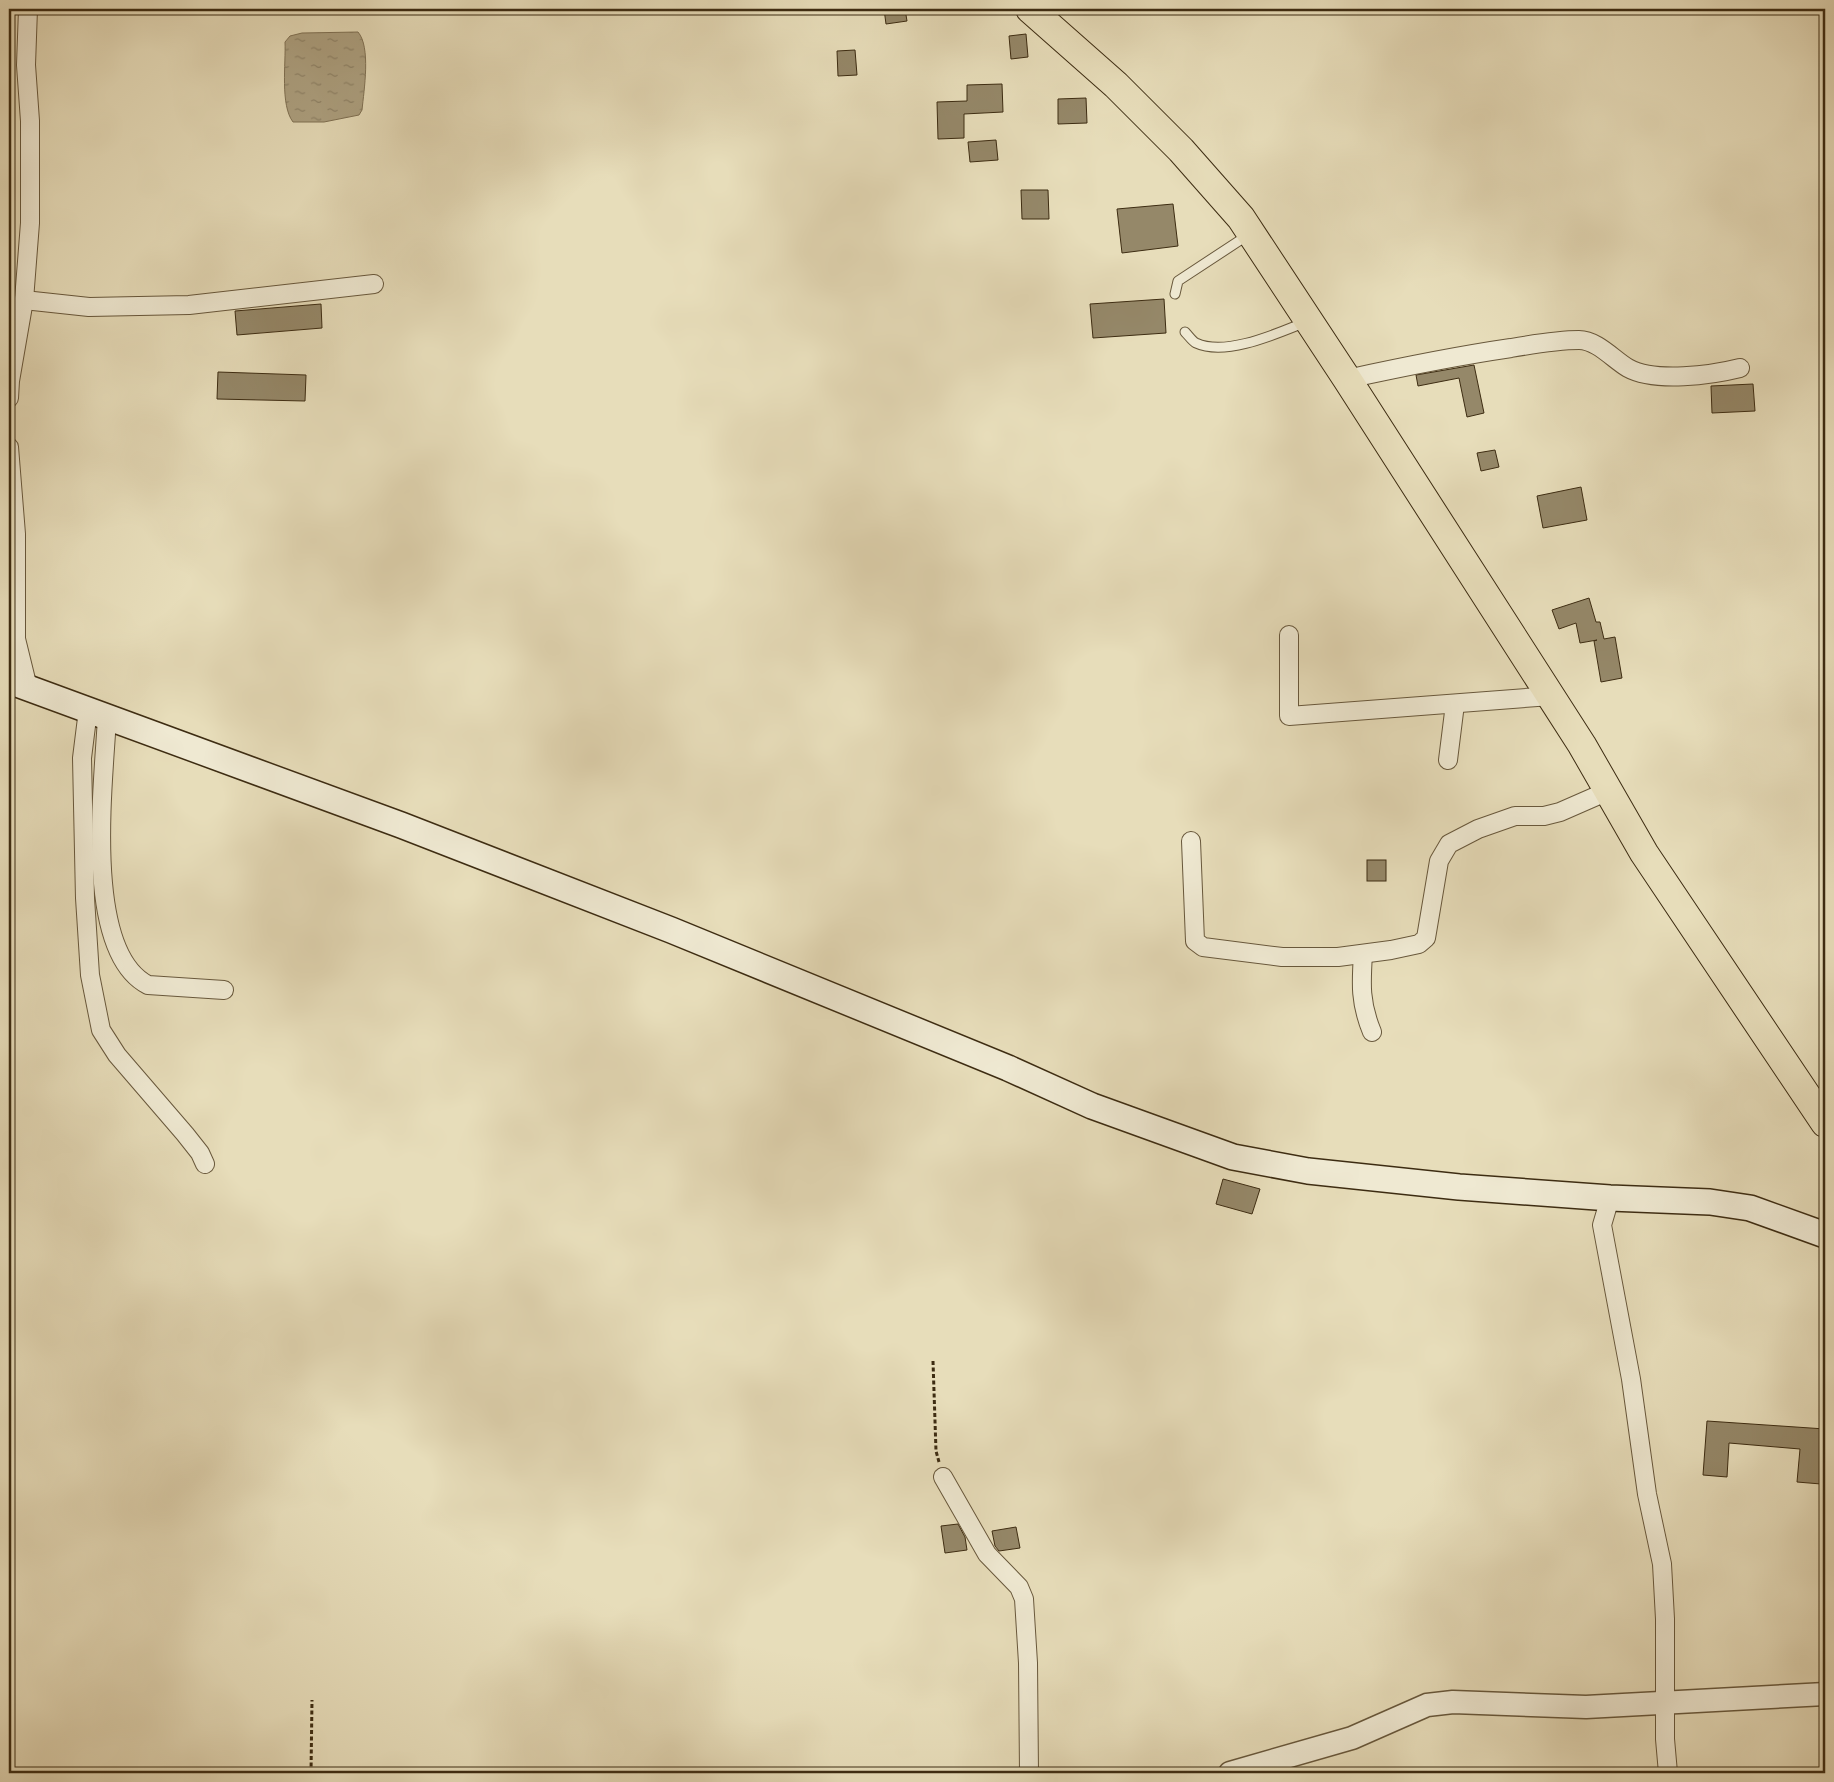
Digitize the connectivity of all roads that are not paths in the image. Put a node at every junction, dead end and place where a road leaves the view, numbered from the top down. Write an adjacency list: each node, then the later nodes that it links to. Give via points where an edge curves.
1 (28, 9): 6 (street, via 26,65 30,121 30,224)
2 (1042, 14): 3 (main road, via 1181,150)
3 (1251, 233): 5 (lane, via 1178,282); 7 (main road)
4 (374, 284): 6 (street, via 189,305 89,307)
5 (1174, 294)
6 (24, 300): 11 (street)
7 (1309, 321): 8 (lane, via 1258,340 1211,347 1194,343); 10 (main road)
8 (1186, 332)
9 (1740, 368): 10 (street, via 1708,376 1648,375 1630,369 1582,340 1461,355)
10 (1347, 379): 15 (main road)
11 (9, 398)
12 (9, 447): 14 (street, via 16,534)
13 (1289, 635): 16 (street, via 1289,716)
14 (18, 684): 17 (main road)
15 (1551, 696): 16 (street); 19 (main road)
16 (1455, 704): 18 (street)
17 (97, 714): 22 (street, via 103,892 115,947 124,964 138,980 148,985); 25 (street, via 82,758 90,975 101,1030 117,1055 185,1134); 26 (main road, via 401,825 671,930 1008,1068 1092,1106 1234,1157 1308,1171)
18 (1448, 760)
19 (1608, 791): 21 (street, via 1560,812 1544,816 1515,816 1449,844 1439,861 1426,938 1419,944); 24 (main road, via 1644,853)
20 (1192, 841): 21 (street, via 1195,941 1203,947 1282,957)
21 (1363, 954): 23 (street, via 1360,988)
22 (224, 990)
23 (1372, 1032)
24 (1825, 1123)
25 (204, 1164)
26 (1610, 1198): 27 (main road, via 1710,1202 1750,1208); 30 (street, via 1602,1225 1631,1379 1647,1494 1662,1564)
27 (1825, 1235)
28 (943, 1477): 31 (street, via 987,1554 1018,1587 1024,1599)
29 (1825, 1694): 30 (street)
30 (1666, 1701): 32 (street, via 1586,1707 1453,1702 1427,1705 1352,1738); 33 (street)
31 (1030, 1773)
32 (1230, 1773)
33 (1668, 1773)

